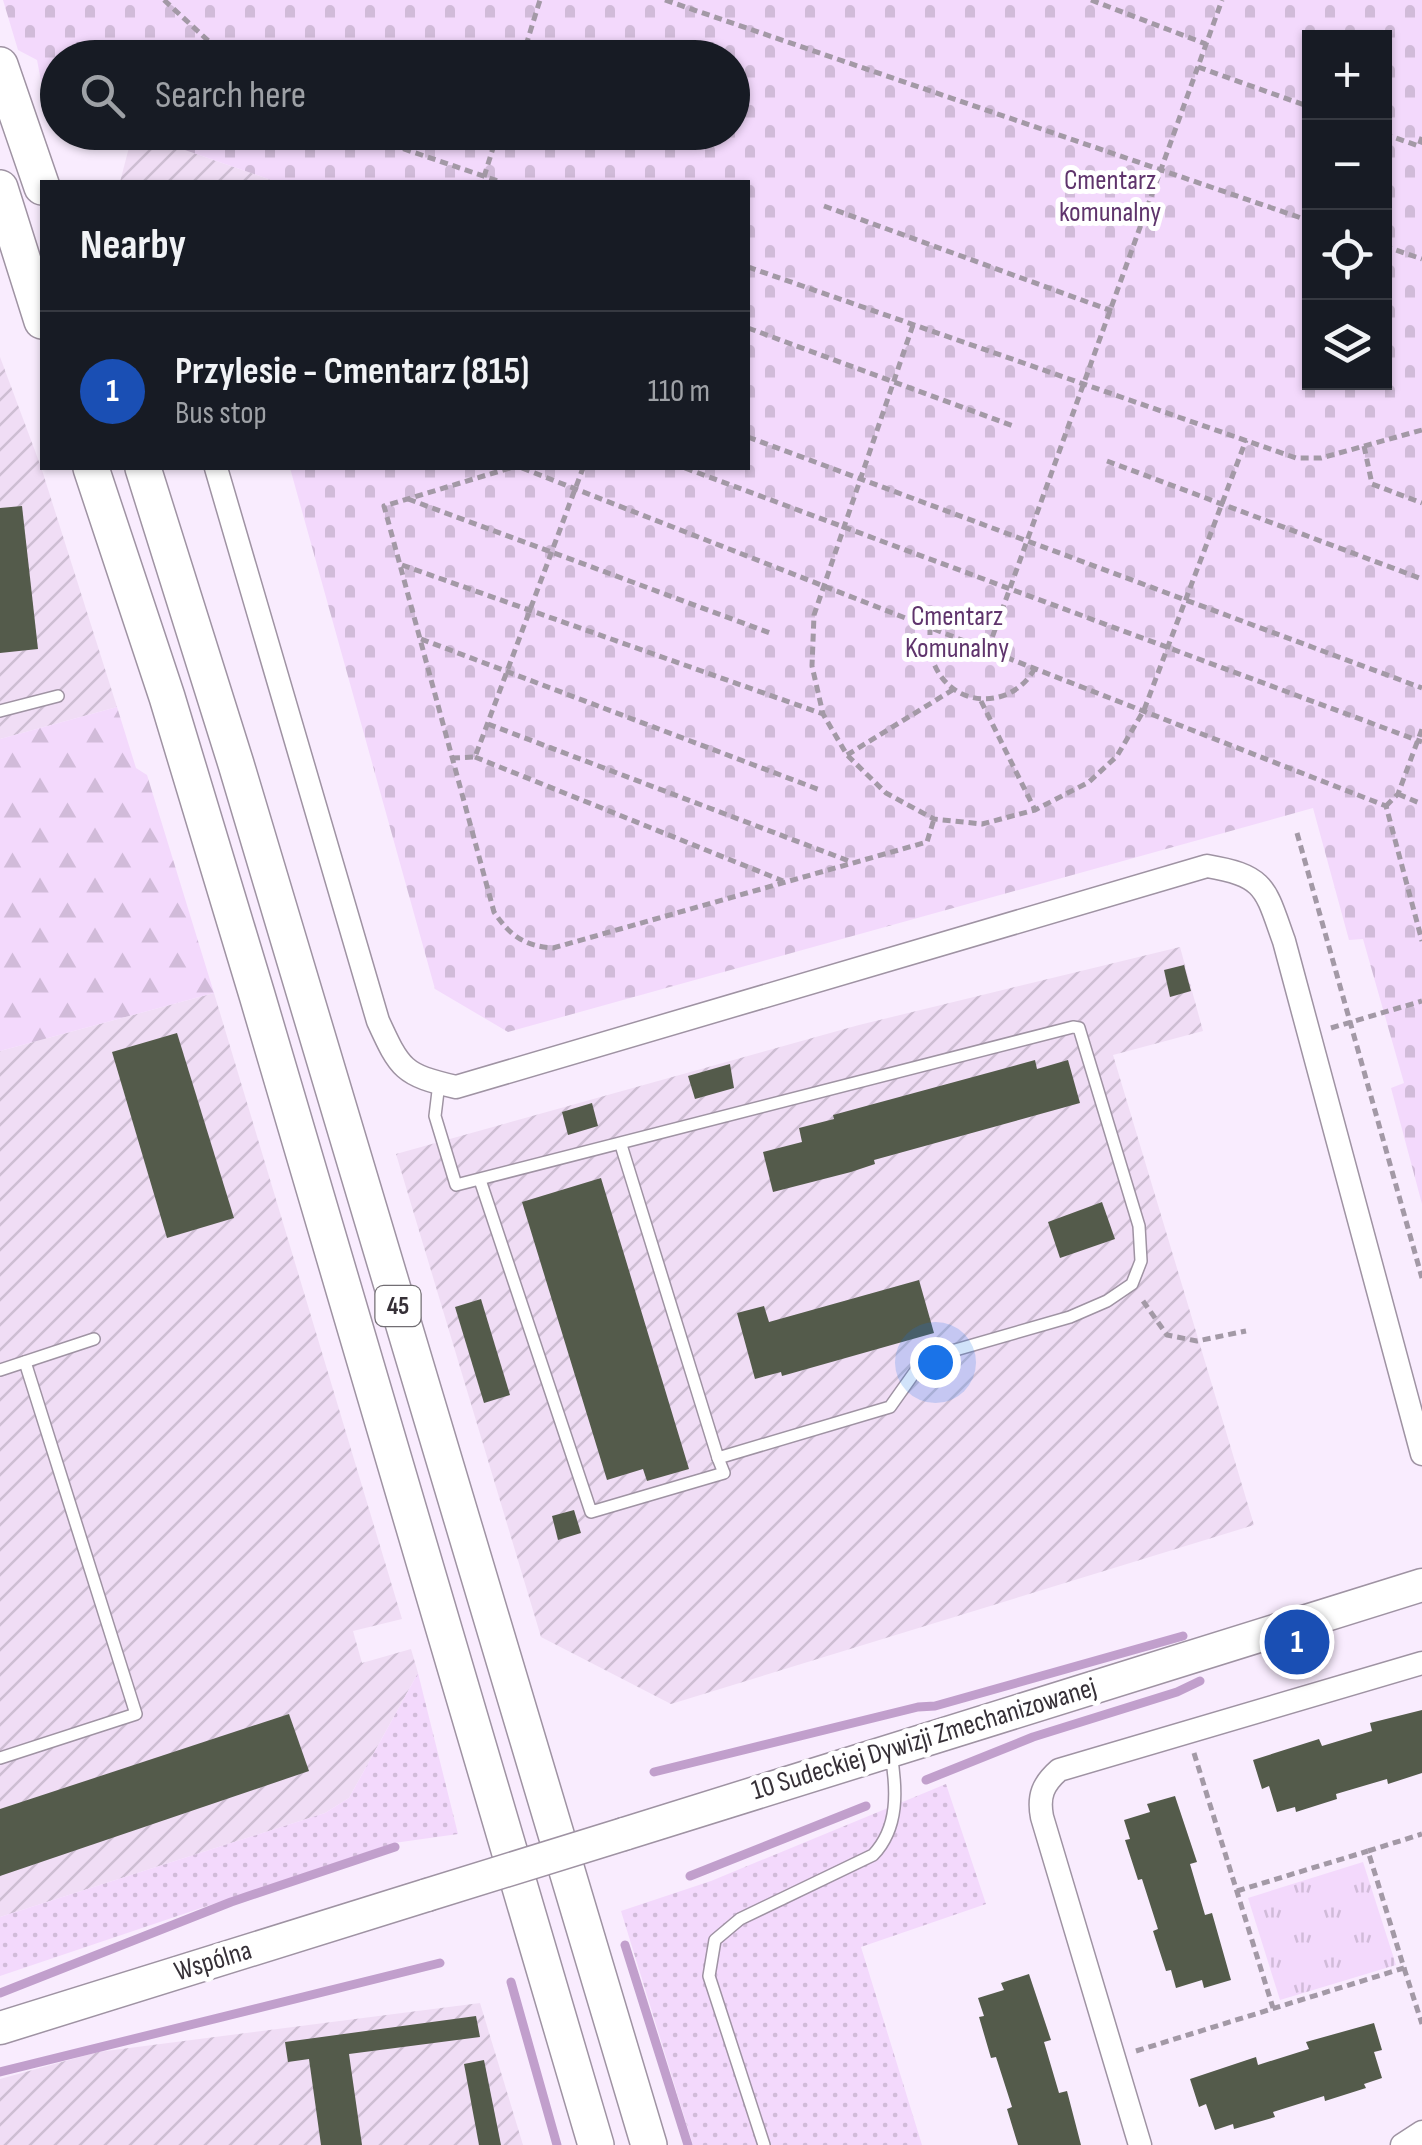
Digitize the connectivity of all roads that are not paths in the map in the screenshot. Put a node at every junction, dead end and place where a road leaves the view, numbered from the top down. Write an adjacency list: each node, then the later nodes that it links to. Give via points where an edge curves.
1 (0, 65): 2 (main road)
2 (40, 181)
3 (0, 188): 4 (main road)
4 (40, 316)
5 (91, 470): 25 (main road, 45, via 167,696)
6 (144, 470): 26 (main road, 45)
7 (217, 470): 10 (street, via 378,1021 410,1074)
8 (58, 696): 9 (lane)
9 (0, 711)
10 (439, 1083): 12 (lane, via 435,1116 456,1185); 16 (street, via 456,1087 1207,866 1240,872 1267,892)
11 (622, 1145): 12 (lane); 17 (lane); 17 (lane, via 1079,1028 1139,1226 1142,1262 1132,1284 1070,1317 924,1359 890,1407)
12 (480, 1180): 17 (lane, via 591,1512 724,1472)
13 (94, 1340): 14 (lane)
14 (25, 1362): 15 (lane); 21 (lane, via 136,1714)
15 (0, 1370)
16 (1422, 1454)
17 (718, 1458)
18 (1422, 1585): 20 (street, 10 Sudeckiej Dywizji Zmechanizowanej)
19 (1422, 1664): 28 (street, via 1059,1770 1047,1780 1042,1817)
20 (890, 1750): 22 (street, 10 Sudeckiej Dywizji Zmechanizowanej, bridge); 27 (lane, via 894,1812 887,1840 873,1855 740,1918 715,1940 709,1976)
21 (0, 1758)
22 (427, 1895): 23 (street, Wspólna)
23 (0, 2028)
24 (1422, 2132): 29 (street)
25 (596, 2145)
26 (649, 2145)
27 (764, 2145)
28 (1140, 2145)
29 (1402, 2145)

